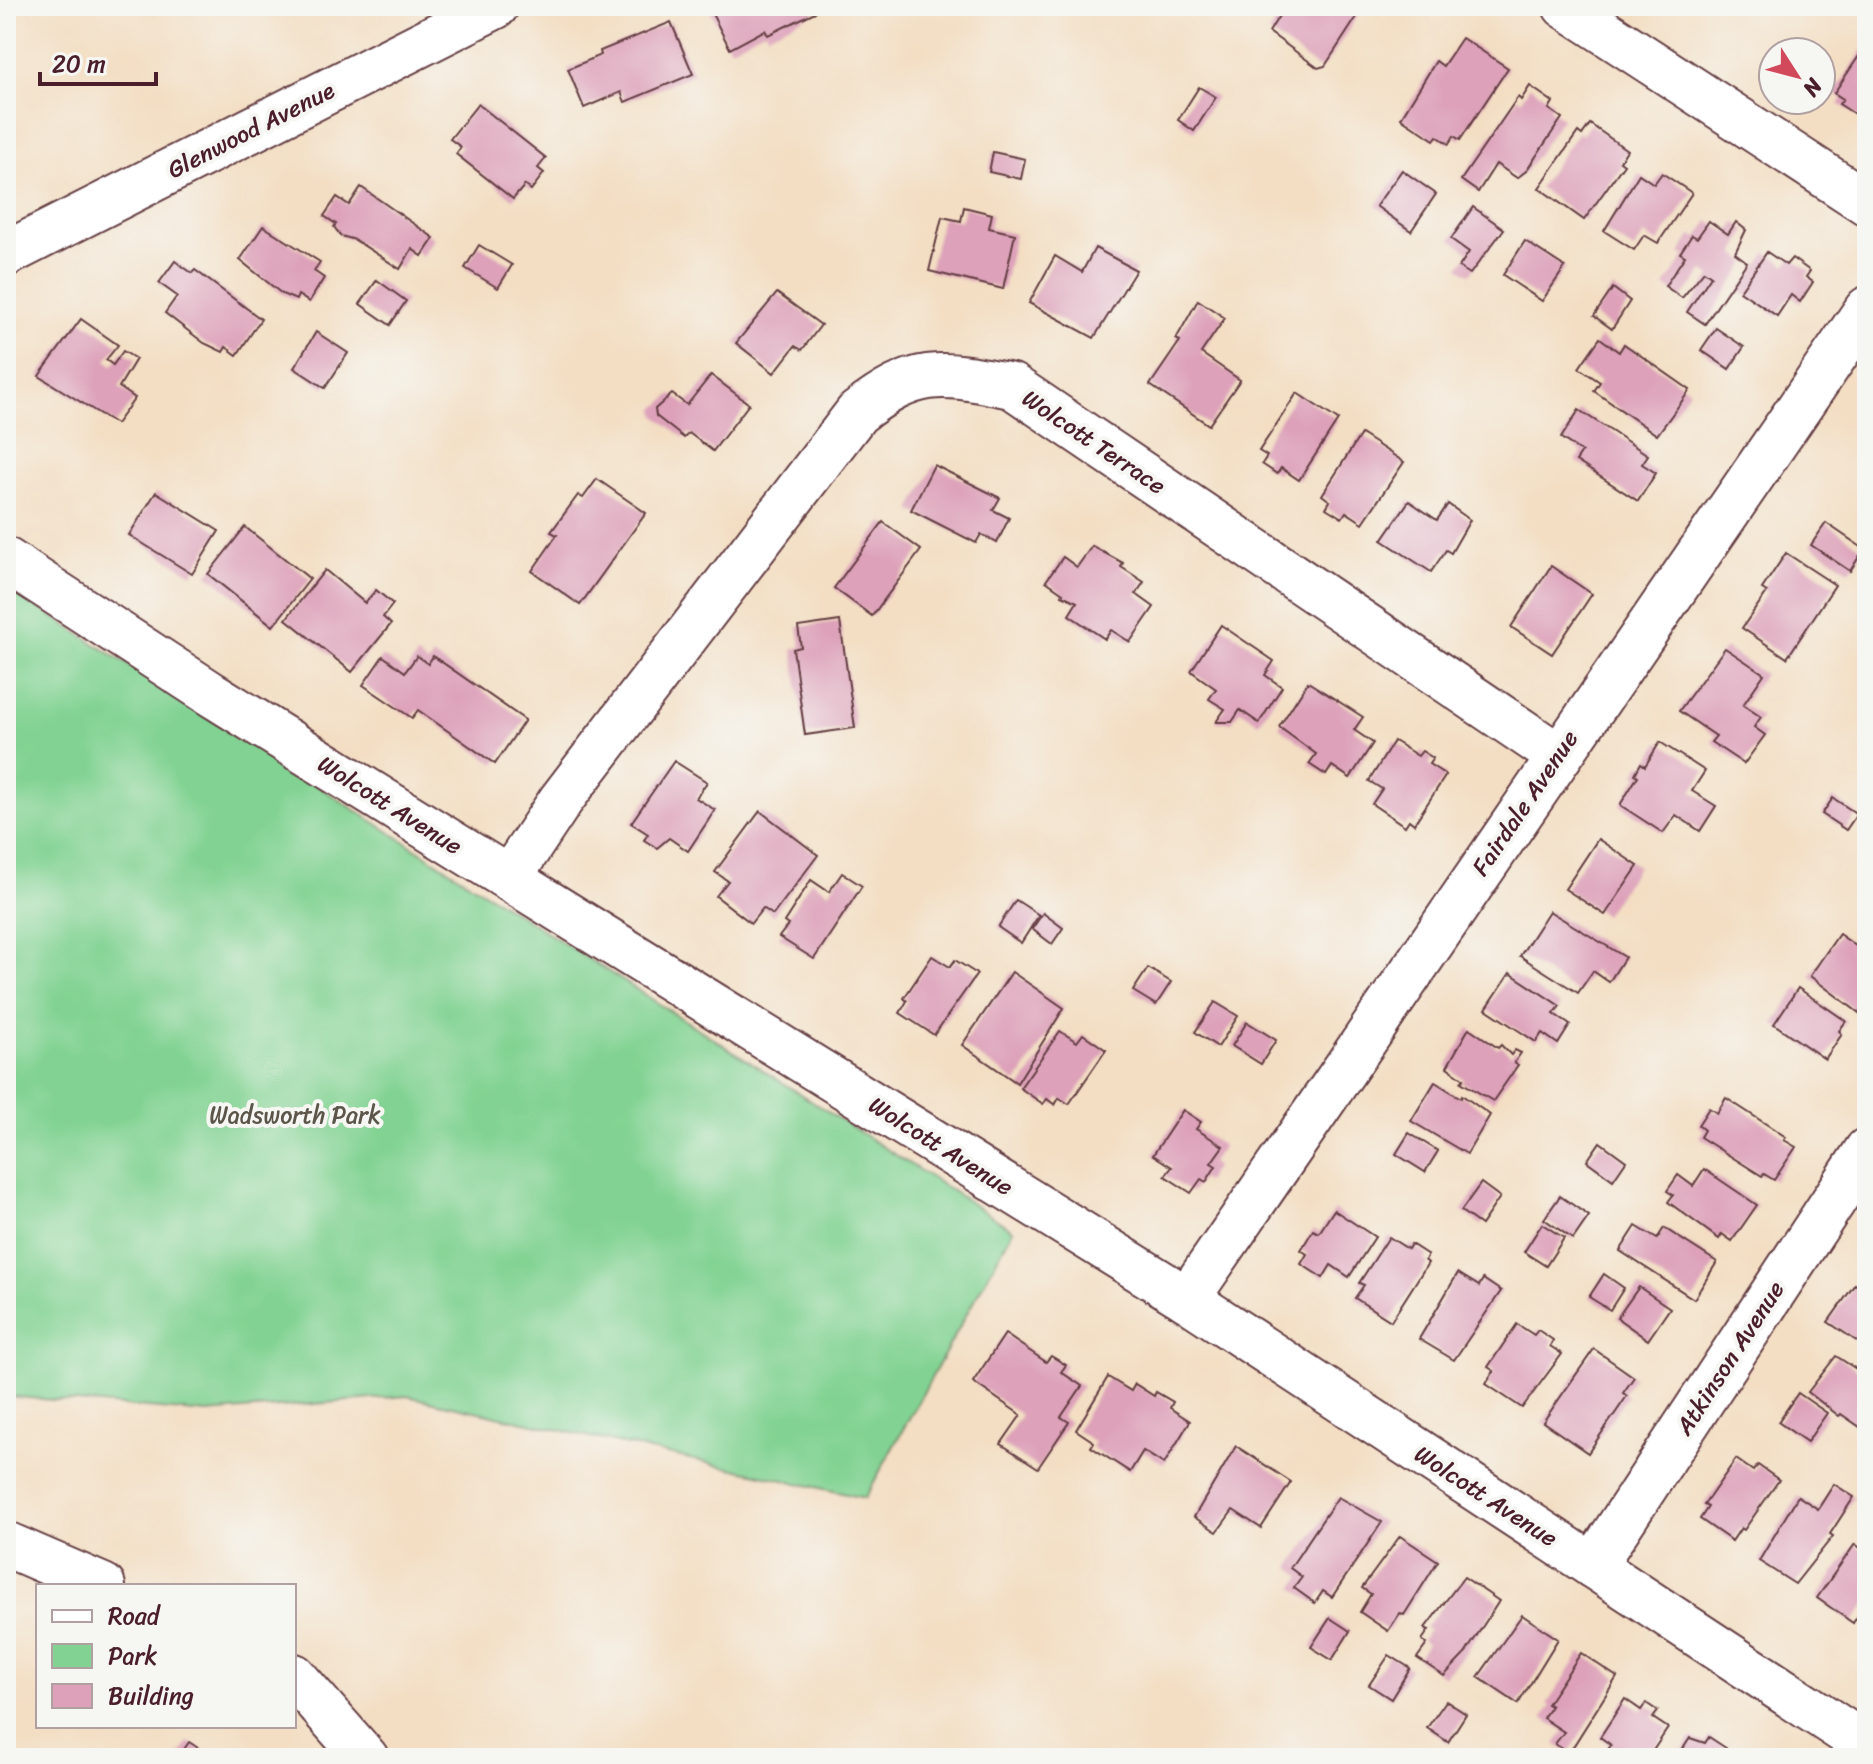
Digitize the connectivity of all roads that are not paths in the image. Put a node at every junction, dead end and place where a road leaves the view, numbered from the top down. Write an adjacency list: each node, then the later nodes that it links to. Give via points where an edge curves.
1 (496, 6): 4 (street, Glenwood Avenue)
2 (1565, 6): 3 (street)
3 (1867, 203)
4 (6, 254)
5 (1867, 309): 7 (street, Fairdale Avenue)
6 (6, 560): 8 (street, Wolcott Avenue)
7 (1557, 755): 8 (street, Wolcott Terrace, via 1012,386 948,373 915,378 857,413 561,800); 10 (street, Fairdale Avenue)
8 (509, 878): 10 (street, Wolcott Avenue)
9 (1867, 1150): 12 (street, Atkinson Avenue)
10 (1187, 1299): 12 (street, Wolcott Avenue)
11 (6, 1544): 13 (street)
12 (1593, 1566): 15 (street, Wolcott Avenue)
13 (98, 1584)
14 (296, 1678): 16 (street)
15 (1867, 1746)
16 (366, 1758)

